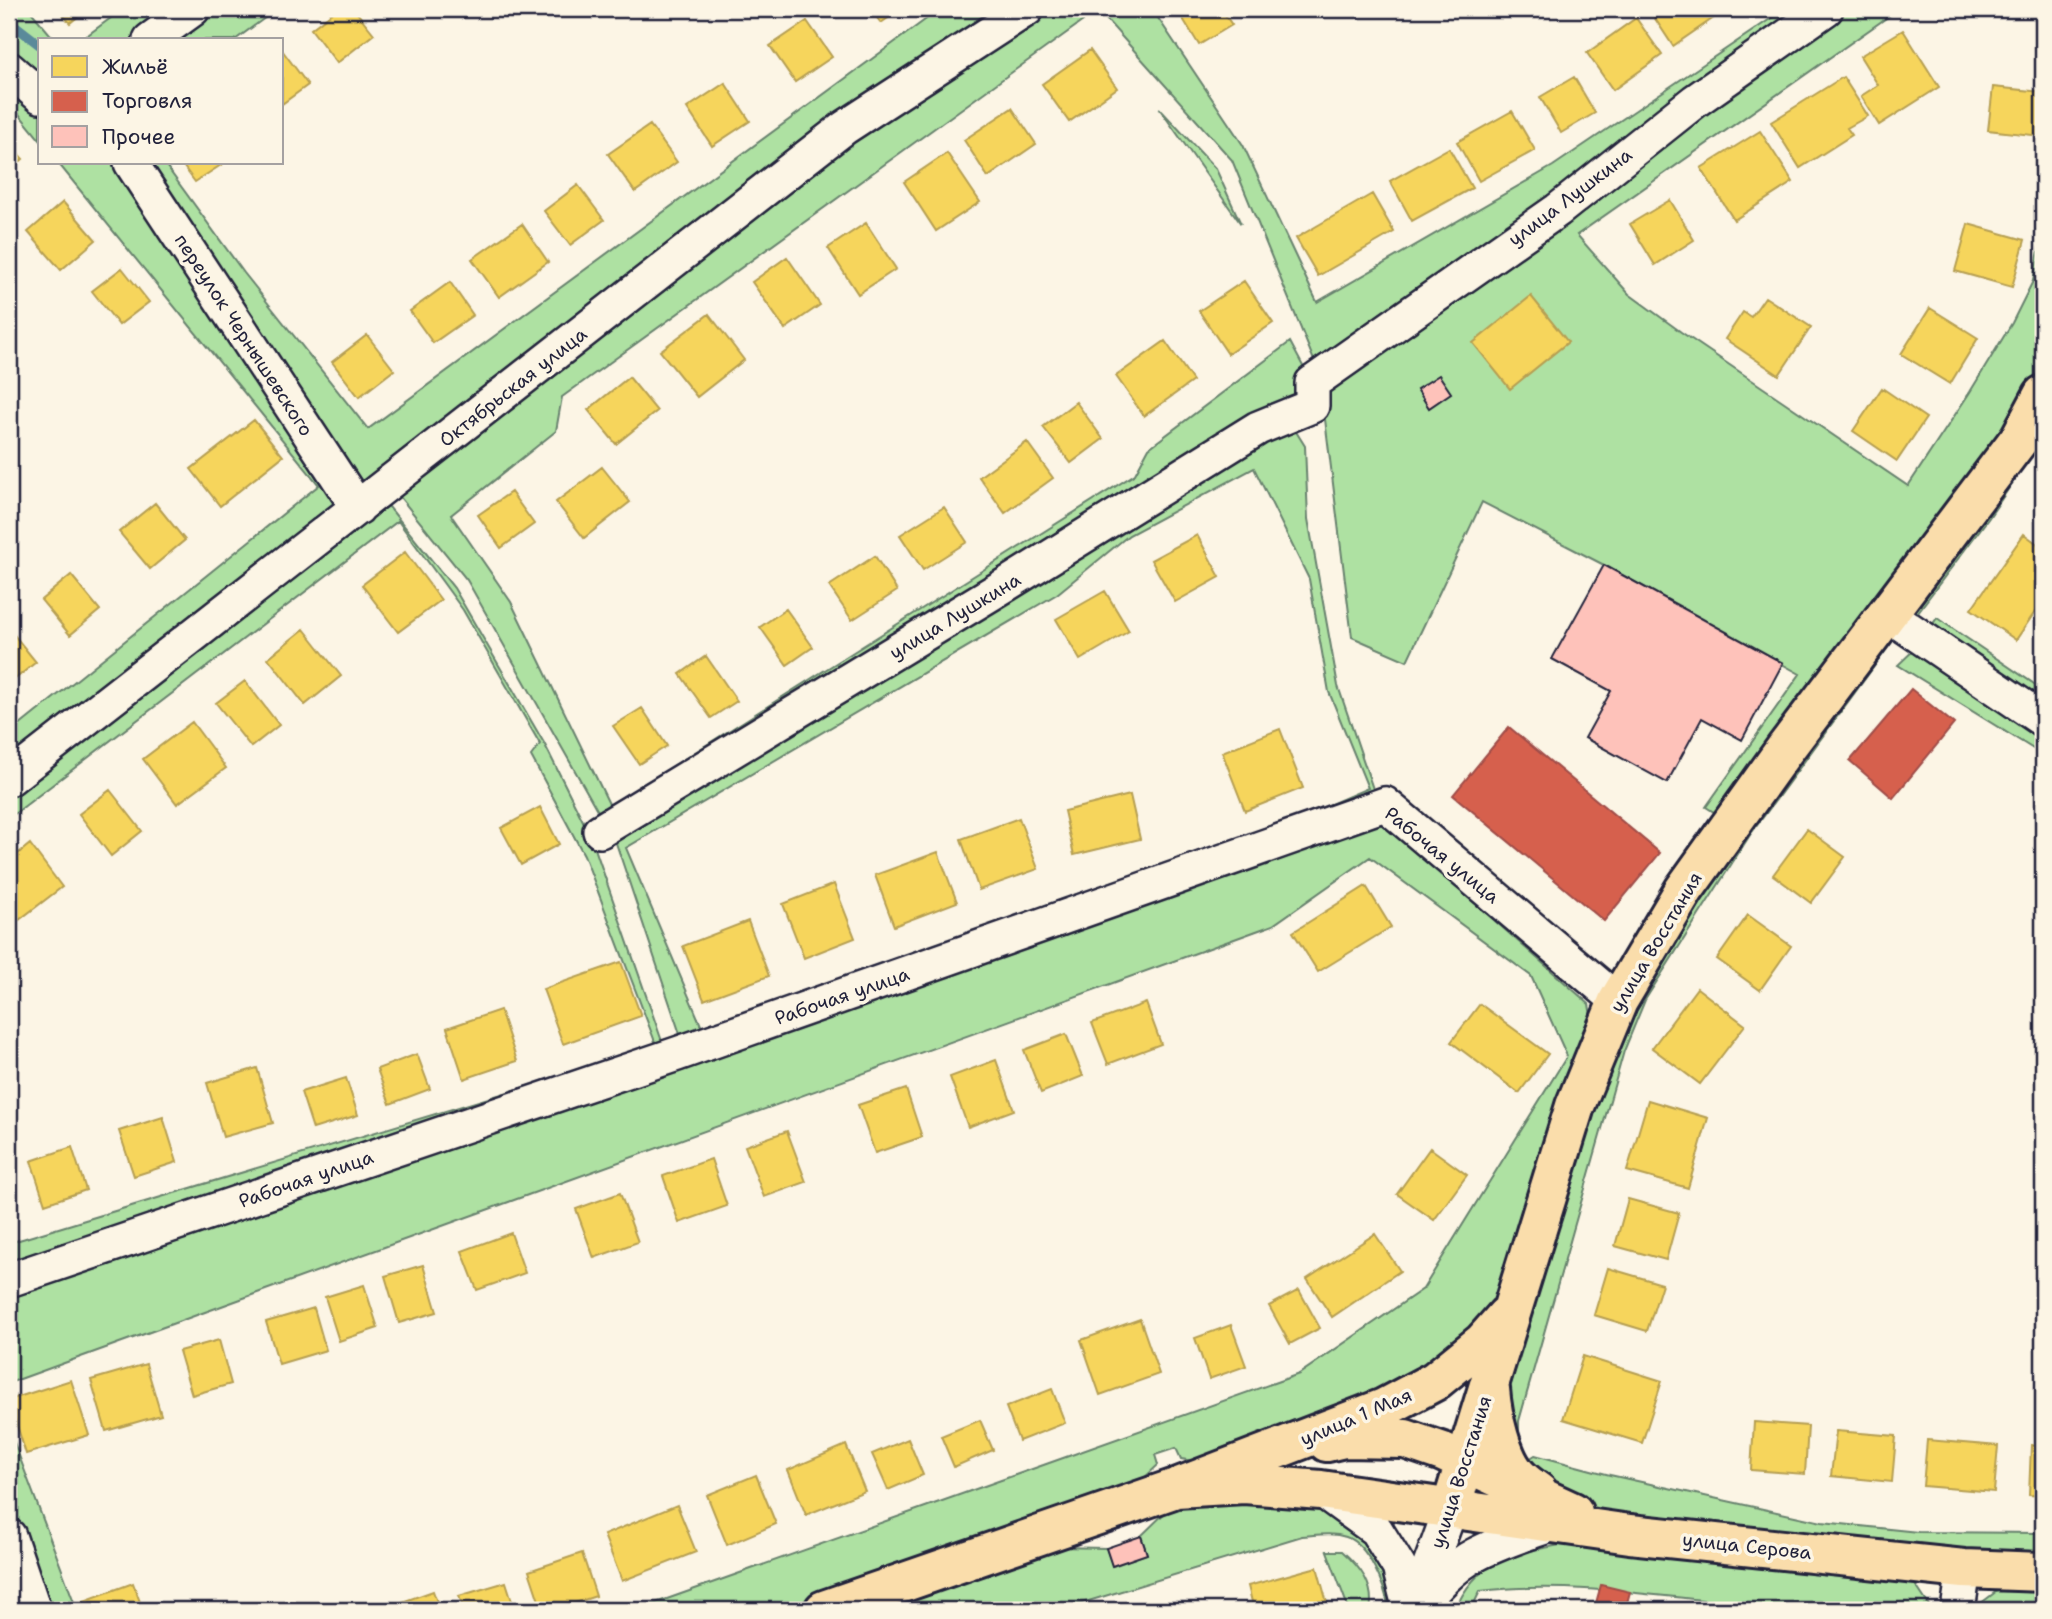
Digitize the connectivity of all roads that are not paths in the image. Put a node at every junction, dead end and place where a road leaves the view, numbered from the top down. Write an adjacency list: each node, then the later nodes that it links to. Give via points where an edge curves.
1 (193, 9): 4 (street)
2 (1027, 9): 9 (street, Октябрьская улица, via 844,128)
3 (1826, 9): 13 (street, улица Лушкина, via 1695,101 1312,395)
4 (153, 38)
5 (9, 69): 6 (street)
6 (38, 94)
7 (132, 164): 9 (street, переулок Чернышевского)
8 (2043, 396): 10 (main road, улица Восстания, via 2020,438)
9 (358, 508): 12 (street, Октябрьская улица)
10 (1887, 614): 11 (street); 14 (main road, улица Восстания, via 1684,890)
11 (2043, 720)
12 (9, 779)
13 (600, 831)
14 (1618, 1001): 15 (street, Рабочая улица, via 1385,804 677,1054); 16 (main road, улица Восстания, via 1575,1106)
15 (9, 1280)
16 (1512, 1309): 17 (main road, улица Восстания); 18 (main road, улица 1 Мая, via 1483,1342 1435,1381 1384,1408)
17 (1489, 1383): 19 (main road, улица Восстания); 23 (main road, via 1502,1447 1518,1477)
18 (1266, 1454): 19 (main road, via 1345,1438 1405,1439); 20 (main road, улица 1 Мая)
19 (1465, 1463): 22 (main road, улица Восстания); 23 (main road)
20 (1176, 1488): 21 (main road, улица 1 Мая, via 1244,1484); 28 (main road, улица 1 Мая)
21 (1321, 1490): 22 (main road, улица 1 Мая); 29 (street, via 1376,1530 1399,1567)
22 (1451, 1508): 23 (main road, улица Серова); 29 (street, улица Восстания)
23 (1556, 1515): 25 (main road, улица Серова, via 1630,1534); 29 (street, via 1473,1556)
24 (9, 1536): 27 (street)
25 (1964, 1569): 26 (main road, улица Серова); 30 (street)
26 (2043, 1572)
27 (34, 1610)
28 (824, 1610)
29 (1413, 1610)
30 (1958, 1610)

